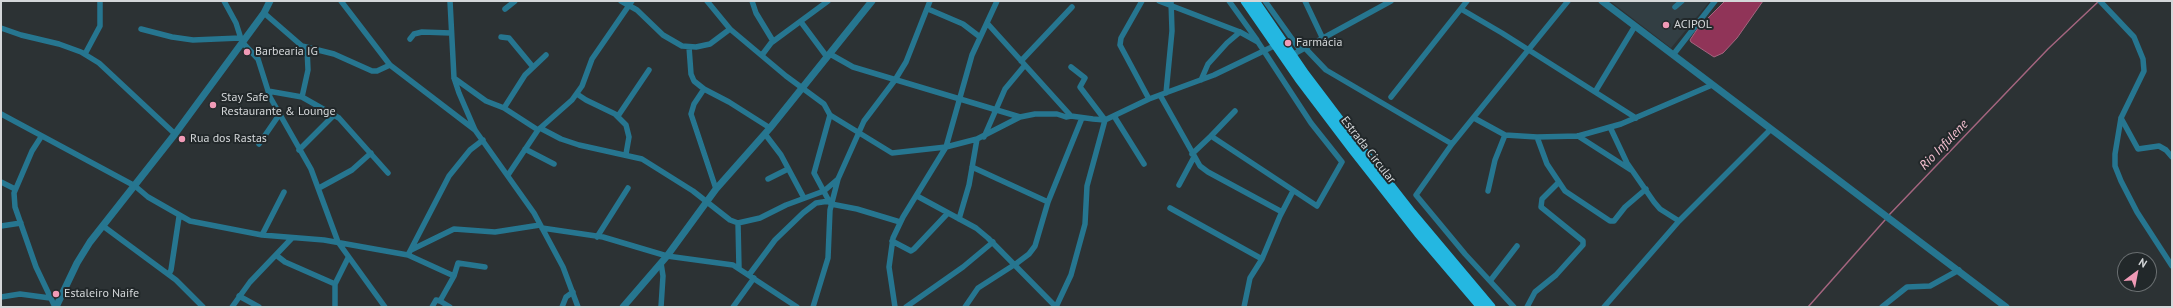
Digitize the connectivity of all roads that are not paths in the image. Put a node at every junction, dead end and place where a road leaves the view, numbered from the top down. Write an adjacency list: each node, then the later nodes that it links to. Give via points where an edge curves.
1 (100, 1): 57 (street, via 100,26)
2 (224, 1): 48 (street, via 236,23)
3 (270, 1): 35 (street)
4 (341, 1): 63 (street)
5 (450, 1): 43 (street)
6 (515, 1): 32 (street)
7 (621, 1): 27 (street)
8 (707, 1): 41 (street)
9 (752, 1): 49 (street, via 756,13)
10 (828, 1): 36 (street)
11 (872, 1): 61 (street)
12 (930, 1): 33 (street)
13 (997, 1): 37 (street)
14 (1142, 1): 80 (street, via 1120,45)
15 (1159, 1): 29 (street)
16 (1229, 1): 50 (street)
17 (1245, 1): 51 (main road, Estrada Circular)
18 (1255, 1): 56 (main road, Estrada Circular)
19 (1265, 1): 56 (street)
20 (1305, 1): 47 (street)
21 (1391, 1): 47 (street)
22 (1467, 1): 34 (street)
23 (1568, 1): 54 (street)
24 (1682, 1): 31 (street)
25 (1715, 1): 60 (street)
26 (2100, 1): 96 (street, via 2134,37 2143,59 2144,70 2141,79)
27 (630, 2): 52 (street, via 663,35); 76 (street, via 592,59 585,81)
28 (1607, 2): 38 (street)
29 (1171, 3): 42 (street); 75 (street, via 1172,31)
30 (1072, 7): 62 (street)
31 (1675, 7)
32 (506, 9)
33 (928, 9): 45 (street, via 963,24); 68 (street)
34 (1460, 9): 54 (street); 79 (street)
35 (264, 13): 48 (street); 53 (street, via 292,39)
36 (801, 22): 49 (street); 61 (street)
37 (987, 23): 45 (street); 62 (street)
38 (1635, 26): 60 (street); 74 (street)
39 (1, 28): 57 (street)
40 (141, 29): 48 (street, via 193,40)
41 (730, 29): 52 (street, via 710,44); 59 (street)
42 (1240, 32): 50 (street); 69 (street, via 1208,64)
43 (451, 33): 46 (street, via 422,32); 67 (street)
44 (501, 37): 64 (street, via 509,38)
45 (980, 37): 81 (street, via 972,54)
46 (410, 38)
47 (1323, 39): 56 (street)
48 (241, 40): 73 (street, via 258,59); 104 (street)
49 (773, 41): 59 (street)
50 (1258, 42): 55 (street)
51 (1276, 45): 55 (street); 209 (main road, Estrada Circular, via 1361,161)
52 (689, 47): 72 (street, via 692,77)
53 (307, 48): 63 (street, via 334,54 372,71); 78 (street, via 308,70)
54 (1528, 50): 74 (street); 94 (street)
55 (1264, 51): 69 (street); 140 (street, via 1311,124 1342,162 1317,206)
56 (1299, 51): 114 (street, via 1326,70); 210 (main road, Estrada Circular, via 1304,74 1378,170)
57 (85, 54): 104 (street, via 112,74)
58 (546, 55): 64 (street)
59 (762, 55): 71 (street)
60 (1673, 55): 70 (street)
61 (829, 56): 68 (street, via 853,67); 71 (street)
62 (1023, 63): 83 (street); 90 (street)
63 (390, 65): 101 (street)
64 (533, 67): 82 (street)
65 (1071, 67): 97 (street, via 1085,78 1080,88)
66 (649, 70): 89 (street)
67 (454, 78): 82 (street, via 486,101); 101 (street)
68 (896, 80): 81 (street); 103 (street, via 870,110)
69 (1201, 80): 75 (street)
70 (1712, 84): 95 (street); 100 (street)
71 (801, 88): 88 (street, via 824,104); 102 (street)
72 (704, 89): 102 (street, via 728,102); 138 (street, via 691,114)
73 (268, 91): 78 (street); 86 (street)
74 (1595, 92): 95 (street)
75 (1166, 93): 77 (street)
76 (577, 94): 89 (street); 99 (street)
77 (1160, 95): 80 (street); 120 (street)
78 (302, 97): 87 (street)
79 (1391, 97)
80 (1149, 99): 91 (street)
81 (959, 100): 83 (street); 115 (street)
82 (504, 108): 99 (street)
83 (994, 110): 92 (street); 109 (street)
84 (1235, 111): 106 (street)
85 (1, 114): 108 (street)
86 (279, 115): 113 (street); 117 (street)
87 (334, 115): 117 (street); 118 (street, via 340,118)
88 (830, 115): 103 (street); 143 (street, via 814,173)
89 (618, 116): 119 (street, via 628,130)
90 (1071, 116): 92 (street, via 1035,114); 93 (street)
91 (1114, 116): 97 (street); 123 (street)
92 (1020, 117): 109 (street)
93 (1082, 118): 97 (street); 148 (street)
94 (1474, 118): 105 (street); 114 (street)
95 (1636, 118): 98 (street)
96 (2121, 118): 121 (street, via 2138,149 2158,146 2166,150); 175 (street, via 2115,166 2137,212)
97 (1105, 120): 207 (street, via 1087,186 1085,224 1071,275)
98 (1610, 127): 107 (street); 127 (street)
99 (539, 129): 116 (street); 119 (street, via 571,142)
100 (1771, 129): 154 (street); 178 (street)
101 (475, 130): 112 (street)
102 (767, 131): 125 (street); 138 (street)
103 (857, 133): 115 (street, via 892,153); 130 (street)
104 (175, 134): 134 (street)
105 (1505, 135): 110 (street); 141 (street, via 1495,160)
106 (1211, 136): 120 (street); 140 (street)
107 (1578, 136): 110 (street); 127 (street)
108 (41, 137): 134 (street); 137 (street)
109 (984, 137): 111 (street)
110 (1537, 137): 132 (street, via 1547,164)
111 (977, 139): 115 (street); 124 (street)
112 (483, 140): 128 (street); 168 (street, via 470,150 449,176)
113 (259, 144)
114 (1452, 144): 182 (street, via 1416,195)
115 (946, 147): 144 (street)
116 (525, 149): 122 (street); 128 (street)
117 (299, 150): 135 (street)
118 (371, 153): 126 (street); 135 (street, via 352,170)
119 (626, 154): 146 (street, via 642,159)
120 (1193, 156): 133 (street); 150 (street, via 1208,172)
121 (2172, 158)
122 (554, 164)
123 (1144, 164)
124 (972, 167): 148 (street); 153 (street)
125 (788, 170): 129 (street); 145 (street)
126 (388, 172)
127 (1633, 172): 139 (street)
128 (508, 175): 160 (street)
129 (768, 179)
130 (838, 179): 143 (street); 147 (street)
131 (1, 182): 137 (street)
132 (1559, 182): 139 (street, via 1574,198 1612,222 1625,207); 212 (street, via 1542,199 1541,207 1583,241 1583,245 1556,275 1535,292)
133 (1179, 185)
134 (135, 186): 152 (street); 159 (street)
135 (319, 188): 165 (street)
136 (628, 188): 162 (street)
137 (15, 189): 156 (street, via 15,207)
138 (716, 189): 146 (street)
139 (1646, 190): 154 (street, via 1660,209)
140 (1294, 191): 150 (street)
141 (1488, 191)
142 (284, 192): 161 (street)
143 (824, 192): 145 (street); 147 (street)
144 (917, 196): 151 (street); 155 (street)
145 (804, 198): 157 (street, via 760,218)
146 (707, 202): 157 (street, via 730,220); 170 (street)
147 (830, 202): 155 (street); 181 (street, via 816,203 808,208 775,240); 203 (street, via 828,258)
148 (1048, 202): 174 (street, via 1035,246 1029,254)
149 (1170, 208): 172 (street)
150 (1282, 212): 172 (street)
151 (947, 214): 153 (street); 164 (street, via 914,249)
152 (179, 217): 161 (street, via 190,222); 179 (street)
153 (959, 219): 166 (street, via 976,228)
154 (1679, 221): 213 (street)
155 (900, 222): 164 (street)
156 (21, 223): 158 (street); 187 (street)
157 (738, 223): 177 (street)
158 (1, 226)
159 (103, 226): 179 (street); 189 (street, via 77,263)
160 (541, 226): 162 (street); 168 (street, via 495,232 454,229); 184 (street)
161 (262, 235): 163 (street)
162 (597, 237): 170 (street)
163 (292, 238): 165 (street); 169 (street)
164 (892, 241): 204 (street, via 889,267)
165 (338, 242): 168 (street); 171 (street)
166 (993, 242): 174 (street); 205 (street, via 963,267)
167 (1517, 246): 182 (street)
168 (409, 252): 180 (street)
169 (276, 254): 183 (street, via 284,262); 185 (street)
170 (667, 256): 173 (street); 177 (street, via 727,263)
171 (348, 258): 183 (street); 194 (street)
172 (1262, 259): 208 (street, via 1248,282)
173 (661, 263): 199 (street); 200 (street)
174 (1014, 264): 206 (street, via 978,288); 207 (street)
175 (2172, 266)
176 (485, 267): 180 (street, via 458,263)
177 (739, 268): 181 (street)
178 (1959, 270): 214 (street, via 1930,286 1908,287); 215 (street)
179 (169, 274): 190 (street)
180 (454, 276): 188 (street)
181 (751, 276): 201 (street); 202 (street)
182 (1490, 280): 211 (street)
183 (335, 284): 193 (street)
184 (573, 292): 197 (street, via 566,297); 198 (street)
185 (239, 296): 191 (street); 192 (street)
186 (1, 297): 187 (street, via 20,294)
187 (50, 298): 189 (street)
188 (440, 301): 195 (street, via 436,300); 196 (street)
189 (56, 307)
190 (203, 307)
191 (232, 307)
192 (259, 307)
193 (335, 307)
194 (385, 307)
195 (432, 307)
196 (450, 307)
197 (562, 307)
198 (578, 307)
199 (623, 307)
200 (661, 307)
201 (733, 307)
202 (797, 307)
203 (813, 307)
204 (895, 307)
205 (906, 307)
206 (965, 307)
207 (1056, 307)
208 (1244, 307)
209 (1481, 307)
210 (1491, 307)
211 (1514, 307)
212 (1527, 307)
213 (1604, 307)
214 (1882, 307)
215 (2006, 307)

